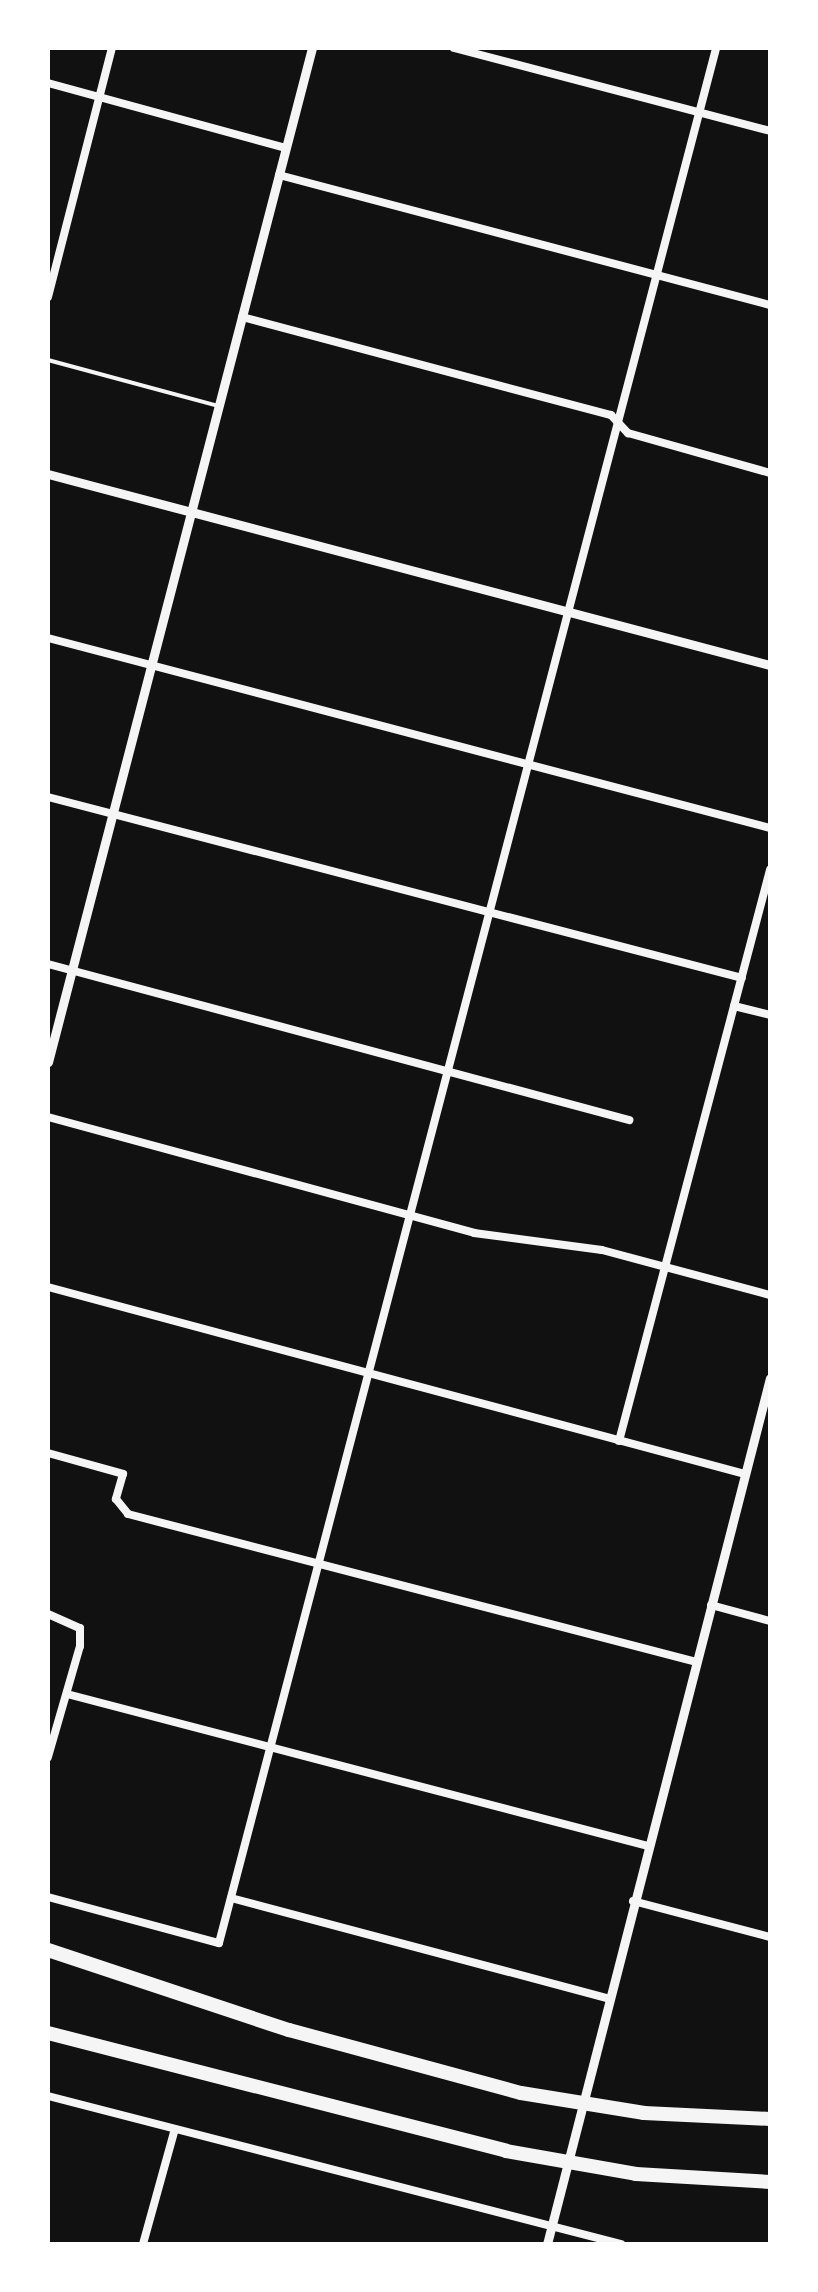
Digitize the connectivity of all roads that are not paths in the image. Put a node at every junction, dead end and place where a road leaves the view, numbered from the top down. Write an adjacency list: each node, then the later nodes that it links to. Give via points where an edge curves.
1 (112, 48): 6 (street)
2 (312, 48): 9 (street)
3 (454, 48): 7 (street)
4 (716, 48): 7 (street)
5 (48, 83): 6 (street)
6 (100, 97): 9 (street); 12 (street)
7 (699, 113): 8 (street); 11 (street)
8 (770, 131)
9 (286, 148): 10 (street)
10 (280, 175): 11 (street); 14 (street)
11 (656, 275): 13 (street); 17 (street)
12 (48, 296)
13 (770, 305)
14 (242, 317): 16 (street); 17 (street, via 611,416)
15 (48, 360): 16 (lane)
16 (218, 406): 20 (street)
17 (617, 423): 18 (street, via 628,433); 21 (street)
18 (770, 473)
19 (48, 474): 20 (street)
20 (191, 512): 21 (street); 23 (street)
21 (568, 612): 24 (street); 25 (street)
22 (48, 638): 23 (street)
23 (151, 664): 25 (street); 27 (street)
24 (770, 666)
25 (529, 761): 28 (street); 30 (street)
26 (48, 798): 27 (street)
27 (112, 814): 30 (street); 32 (street)
28 (770, 828)
29 (770, 870): 33 (street)
30 (490, 911): 33 (street); 37 (street)
31 (48, 964): 32 (street)
32 (72, 970): 36 (street); 37 (street)
33 (742, 978): 34 (street)
34 (734, 1006): 35 (street); 41 (street)
35 (770, 1015)
36 (48, 1062)
37 (448, 1071): 39 (street); 40 (street)
38 (48, 1117): 40 (street)
39 (628, 1120)
40 (410, 1216): 41 (street); 44 (street)
41 (666, 1266): 43 (street); 46 (street)
42 (48, 1287): 44 (street)
43 (770, 1294)
44 (369, 1372): 46 (street); 49 (street)
45 (770, 1378): 48 (street)
46 (619, 1441): 48 (street)
47 (48, 1453): 49 (street, via 123,1474 116,1499 128,1514)
48 (745, 1474): 50 (street)
49 (319, 1562): 53 (street); 55 (street)
50 (711, 1605): 52 (street); 53 (street)
51 (48, 1614): 54 (street, via 80,1628)
52 (770, 1621)
53 (696, 1662): 57 (street)
54 (67, 1694): 55 (street); 56 (street)
55 (270, 1746): 57 (street); 59 (street)
56 (48, 1757)
57 (648, 1846): 60 (street)
58 (48, 1897): 59 (street, via 219,1944)
59 (230, 1898): 63 (street)
60 (633, 1902): 61 (street); 63 (street)
61 (770, 1938)
62 (48, 1950): 66 (highway, via 289,2030 521,2093 644,2113)
63 (608, 1998): 69 (street)
64 (48, 2033): 68 (highway, via 506,2151 636,2174)
65 (48, 2096): 67 (street)
66 (770, 2118)
67 (174, 2129): 69 (street); 70 (street)
68 (770, 2182)
69 (551, 2228): 71 (street); 72 (street)
70 (143, 2244)
71 (547, 2244)
72 (621, 2244)

